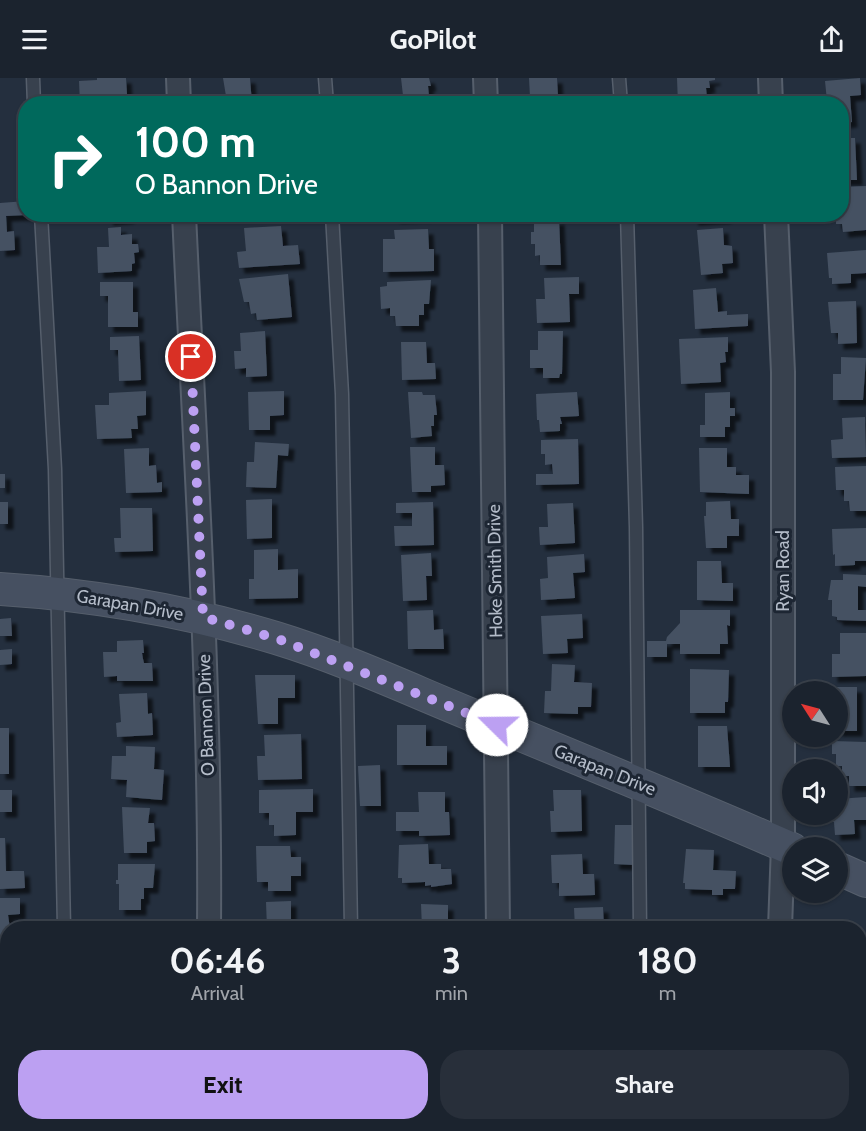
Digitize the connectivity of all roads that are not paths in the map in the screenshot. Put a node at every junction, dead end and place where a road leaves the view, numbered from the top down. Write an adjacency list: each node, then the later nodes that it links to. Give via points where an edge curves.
1 (33, 78): 7 (lane)
2 (178, 78): 8 (street)
3 (325, 78): 9 (lane)
4 (485, 78): 10 (street)
5 (619, 78): 11 (lane)
6 (770, 78): 12 (street)
7 (34, 96)
8 (179, 96)
9 (326, 96)
10 (486, 96)
11 (620, 96)
12 (771, 96)
13 (40, 222): 20 (lane, via 55,469)
14 (184, 222): 21 (street, O Bannon Drive)
15 (332, 222): 22 (lane, via 342,394)
16 (490, 222): 23 (street, Hoke Smith Drive)
17 (627, 222): 24 (lane)
18 (776, 222): 25 (street, Ryan Road, via 783,372)
19 (0, 589): 20 (street, Garapan Drive)
20 (57, 593): 21 (street, Garapan Drive); 30 (lane)
21 (203, 617): 22 (street, Garapan Drive); 31 (street, O Bannon Drive)
22 (346, 664): 23 (street, Garapan Drive); 32 (lane)
23 (497, 725): 24 (street, Garapan Drive); 33 (street, Hoke Smith Drive)
24 (639, 783): 26 (street, Garapan Drive); 34 (lane)
25 (788, 837)
26 (782, 844)
27 (848, 873): 28 (street)
28 (866, 881)
29 (782, 903): 35 (street, Ryan Road)
30 (64, 921)
31 (209, 921)
32 (351, 921)
33 (498, 921)
34 (640, 921)
35 (781, 921)

